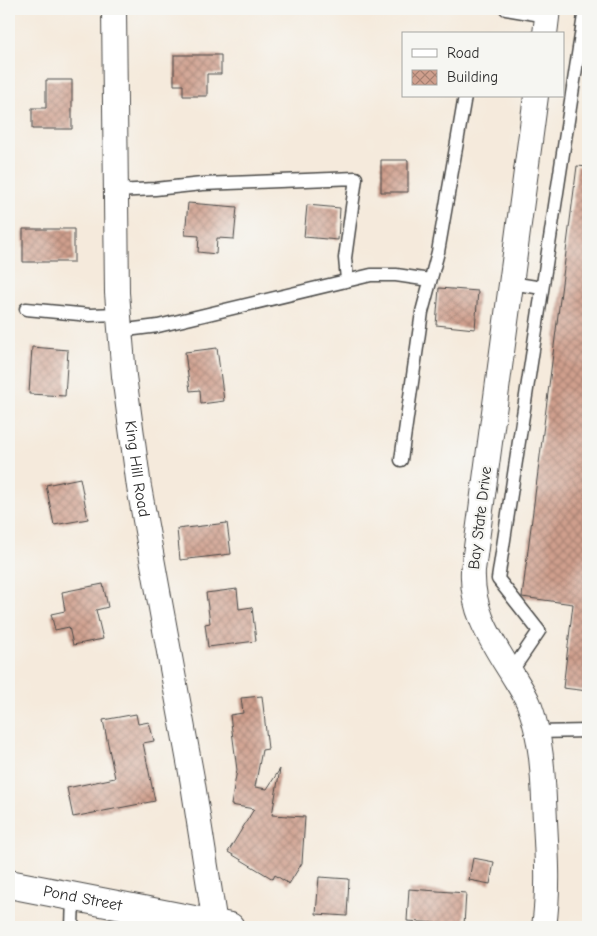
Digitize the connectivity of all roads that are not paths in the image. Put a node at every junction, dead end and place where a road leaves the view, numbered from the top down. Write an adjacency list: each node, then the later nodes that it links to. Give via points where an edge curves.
1 (114, 9): 7 (street, King Hill Road)
2 (506, 9): 4 (lane)
3 (585, 9): 11 (lane)
4 (547, 19)
5 (466, 98): 9 (lane)
6 (536, 98): 10 (street, Bay State Drive)
7 (116, 191): 8 (lane, via 356,178 345,258); 13 (street, King Hill Road)
8 (347, 280): 9 (lane, via 383,274); 13 (lane, via 158,326)
9 (430, 280): 14 (lane, via 422,312)
10 (511, 283): 11 (lane); 16 (street, Bay State Drive)
11 (542, 288): 15 (lane)
12 (26, 309): 13 (lane, via 90,315)
13 (119, 323): 22 (street, King Hill Road, via 139,487)
14 (401, 460)
15 (498, 579): 16 (lane); 17 (lane, via 540,631)
16 (472, 582): 17 (street, Bay State Drive, via 483,624)
17 (511, 672): 19 (street, Bay State Drive, via 528,702)
18 (588, 731): 19 (lane)
19 (537, 732): 24 (street, Bay State Drive, via 542,762 548,890)
20 (9, 884): 21 (main road, Pond Street)
21 (73, 897): 22 (main road, Pond Street); 23 (lane)
22 (221, 926)
23 (72, 927)
24 (544, 927)

